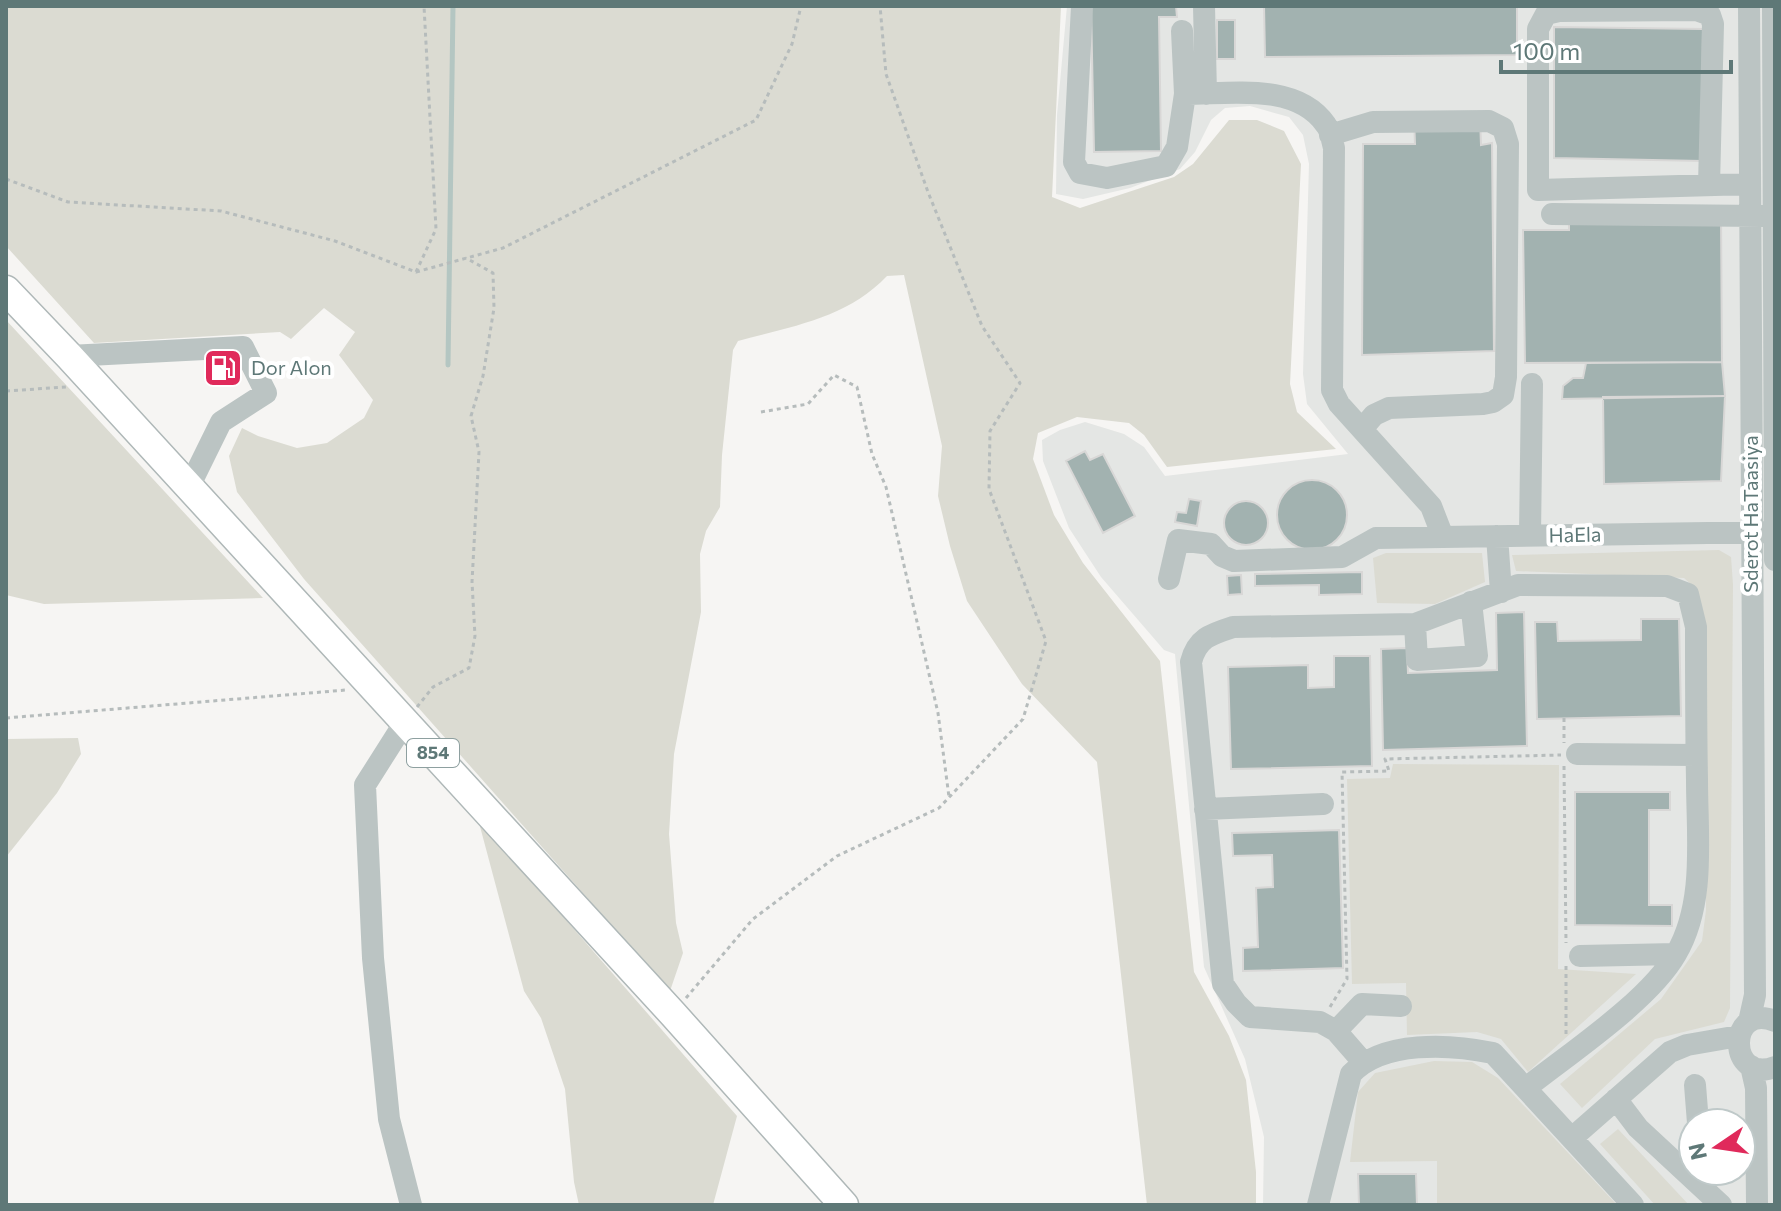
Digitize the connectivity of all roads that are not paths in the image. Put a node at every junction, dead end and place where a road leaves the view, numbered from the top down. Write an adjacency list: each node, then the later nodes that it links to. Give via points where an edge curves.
1 (1082, 6): 6 (street, via 1074,162 1080,173 1107,178 1166,166)
2 (1204, 6): 6 (street)
3 (1749, 6): 8 (street, Sderot HaTaasiya)
4 (1773, 6): 12 (street, Sderot HaTaasiya)
5 (1182, 31): 6 (street)
6 (1195, 94): 7 (street, via 1292,98 1314,112)
7 (1330, 135): 16 (street, via 1332,390); 16 (street, via 1373,122 1489,121 1503,128 1508,144 1503,395 1483,404 1389,408)
8 (1750, 184): 9 (street); 11 (street, Sderot HaTaasiya)
9 (1709, 185): 9 (street, via 1538,190 1538,29 1546,14 1696,10 1710,15)
10 (1552, 214): 11 (street)
11 (1750, 215): 12 (street); 18 (street, Sderot HaTaasiya)
12 (1774, 217): 19 (street, Sderot HaTaasiya)
13 (6, 290): 14 (main road, 854)
14 (69, 356): 17 (main road, 854); 17 (street, via 243,347 266,393 221,422)
15 (1532, 384): 20 (street)
16 (1362, 429): 22 (street, via 1431,506)
17 (189, 487): 28 (main road, 854)
18 (1751, 532): 19 (street, HaEla); 20 (street, HaEla); 38 (street, Sderot HaTaasiya, via 1755,995)
19 (1775, 532): 23 (street, Sderot HaTaasiya)
20 (1530, 535): 21 (street, HaEla)
21 (1497, 536): 22 (street, HaEla); 25 (street)
22 (1443, 537): 24 (street, HaEla, via 1376,538 1342,557 1234,561 1211,544 1178,540)
23 (1775, 560)
24 (1169, 579)
25 (1501, 592): 26 (street); 30 (street, via 1518,585 1667,586 1688,594 1696,627)
26 (1471, 602): 27 (street); 27 (street, via 1477,656 1417,660)
27 (1415, 624): 32 (street, via 1233,627 1195,647 1191,662)
28 (405, 722): 49 (street, via 365,785 373,958 389,1119); 50 (main road, 854)
29 (1571, 754): 30 (street)
30 (1696, 755): 34 (street, via 1697,874 1691,921)
31 (1323, 804): 32 (street)
32 (1205, 809): 37 (street, via 1223,984 1250,1017)
33 (1570, 954): 34 (street)
34 (1676, 954): 43 (street, via 1648,988)
35 (1401, 1006): 37 (street, via 1362,1004)
36 (1775, 1021): 38 (street, via 1767,1018)
37 (1328, 1026): 39 (street)
38 (1744, 1029): 40 (street, via 1740,1053); 44 (street, via 1670,1052)
39 (1363, 1062): 43 (street, via 1406,1048 1472,1048 1493,1053); 51 (street, via 1351,1074)
40 (1751, 1066): 41 (street); 54 (street, via 1756,1088)
41 (1775, 1067)
42 (1695, 1085): 45 (street)
43 (1526, 1088): 46 (street)
44 (1616, 1099): 46 (street); 47 (street, via 1638,1128)
45 (1697, 1107)
46 (1572, 1138): 52 (street)
47 (1677, 1155)
48 (1707, 1187): 53 (street)
49 (411, 1205)
50 (844, 1205)
51 (1318, 1205)
52 (1633, 1205)
53 (1721, 1205)
54 (1757, 1205)

